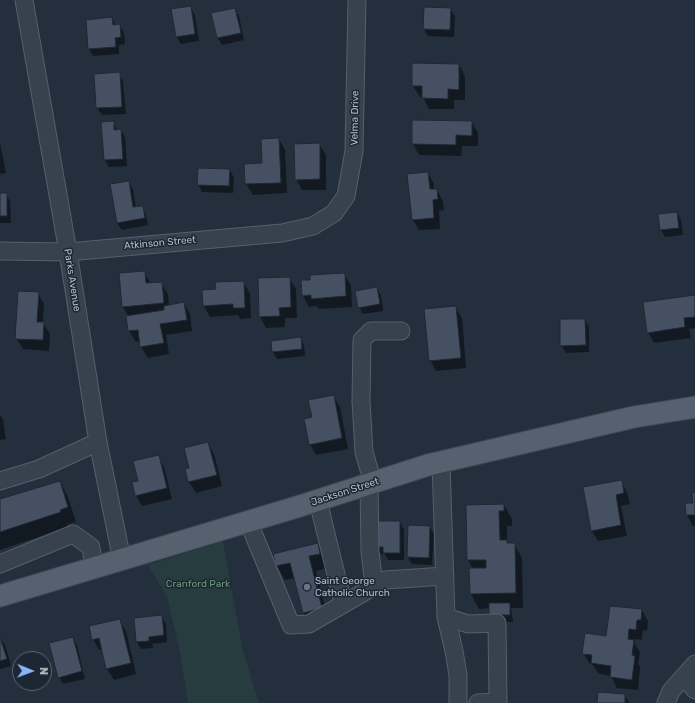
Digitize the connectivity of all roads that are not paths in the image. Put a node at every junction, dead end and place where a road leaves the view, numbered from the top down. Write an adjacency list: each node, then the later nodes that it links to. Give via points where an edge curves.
1 (24, 0): 5 (street, Parks Avenue)
2 (357, 0): 3 (street, Velma Drive, via 354,151 346,196 334,213)
3 (318, 222): 5 (street, Atkinson Street, via 313,226 282,232)
4 (0, 251): 5 (street, Atkinson Street)
5 (68, 252): 8 (street, Parks Avenue)
6 (401, 331): 11 (street, via 371,331 362,340 361,401 364,452)
7 (695, 407): 9 (main road, Jackson Street, via 634,417)
8 (98, 442): 10 (street, via 39,469); 14 (street, Parks Avenue)
9 (441, 462): 11 (main road, Jackson Street); 17 (street)
10 (0, 481)
11 (371, 484): 12 (main road, Jackson Street); 18 (street, via 370,551)
12 (318, 501): 13 (main road, Jackson Street); 20 (street)
13 (248, 521): 14 (main road, Jackson Street); 20 (street, via 292,625 309,624)
14 (122, 560): 16 (main road, Jackson Street)
15 (0, 564): 16 (street, via 73,534 91,547)
16 (94, 568): 19 (main road, Jackson Street)
17 (445, 576): 18 (street, via 385,580); 21 (street)
18 (374, 586): 20 (street)
19 (0, 596)
20 (343, 603)
21 (446, 617): 24 (street, via 458,674); 25 (street, via 468,624 497,623 498,702)
22 (695, 664): 23 (street)
23 (690, 684): 26 (street, via 672,691)
24 (458, 703)
25 (478, 703)
26 (666, 703)

